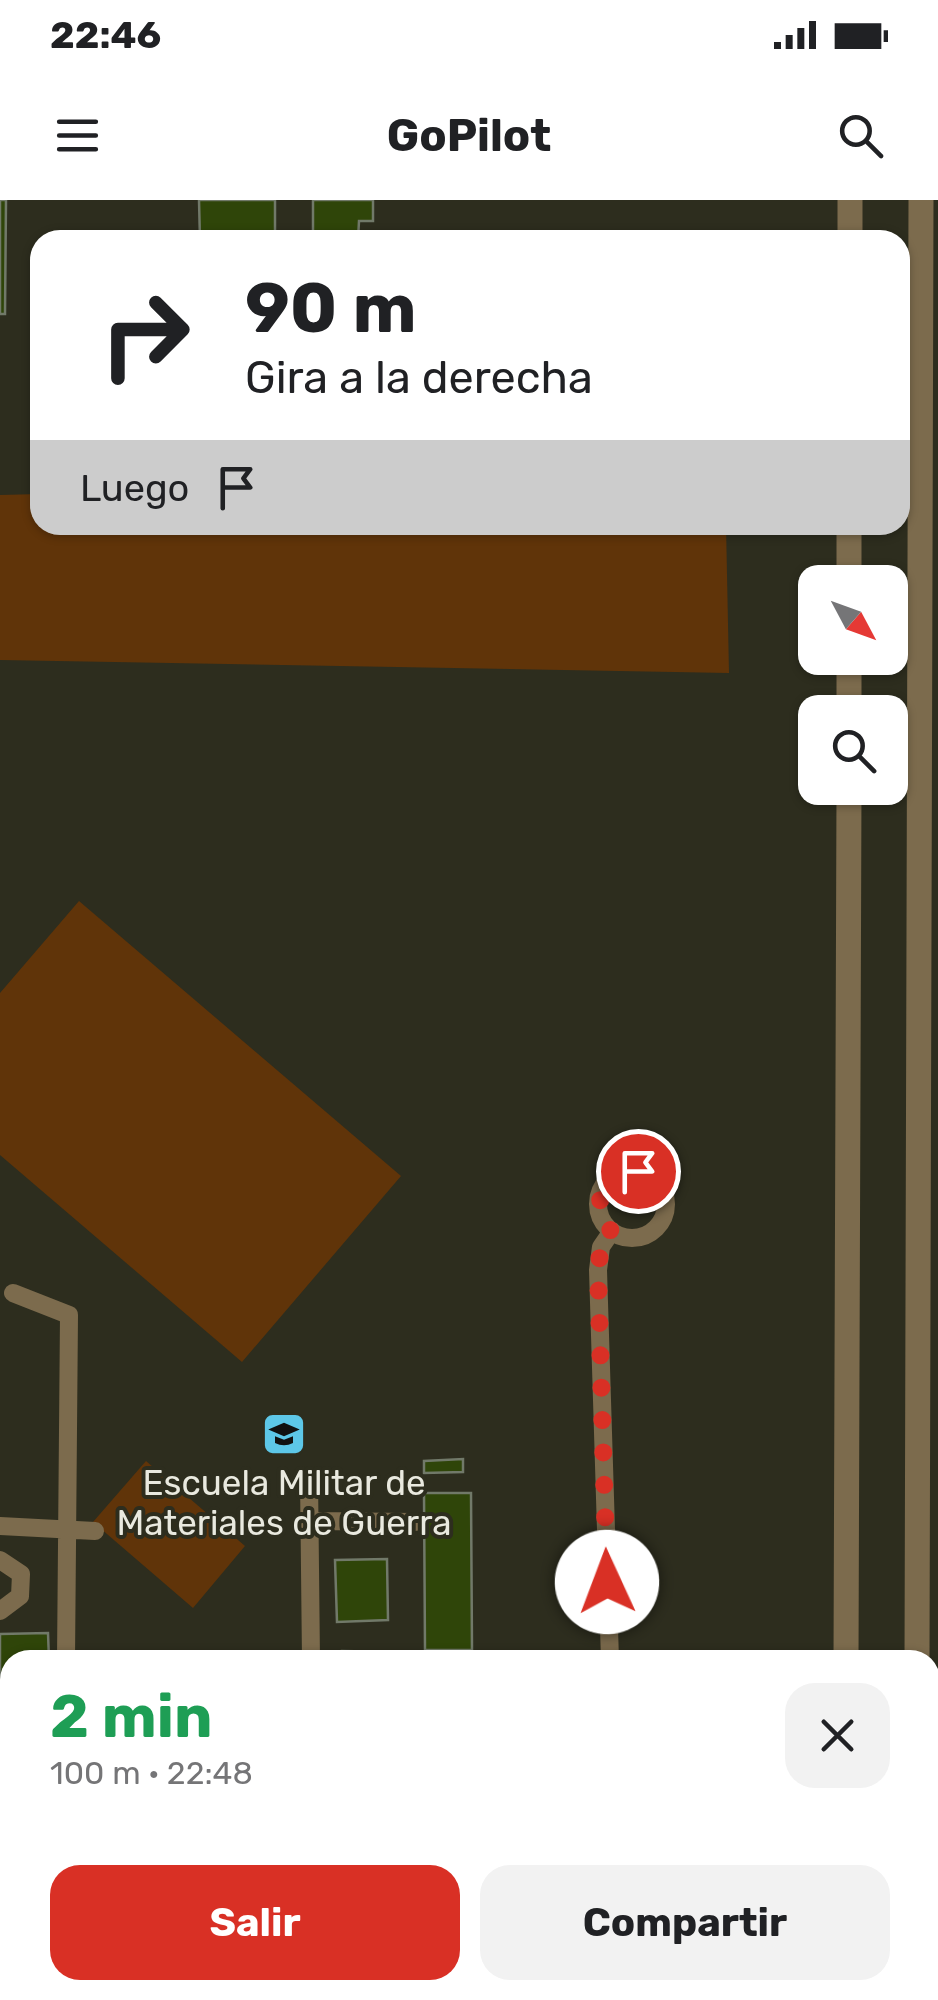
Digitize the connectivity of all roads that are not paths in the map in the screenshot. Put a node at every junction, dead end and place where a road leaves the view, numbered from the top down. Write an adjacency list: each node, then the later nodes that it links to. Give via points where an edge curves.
1 (850, 200): 3 (street)
2 (921, 200): 6 (street)
3 (850, 230)
4 (850, 535): 5 (street)
5 (849, 565)
6 (929, 779): 22 (street)
7 (849, 805): 21 (street)
8 (612, 1232): 20 (lane, via 601,1247 598,1270)
9 (13, 1293): 14 (lane, via 70,1315)
10 (309, 1478): 11 (lane)
11 (310, 1520): 12 (lane); 19 (lane)
12 (414, 1522)
13 (0, 1526): 14 (lane)
14 (66, 1529): 15 (lane); 18 (lane)
15 (95, 1531)
16 (0, 1560): 17 (lane, via 21,1574 20,1596)
17 (0, 1610)
18 (66, 1650)
19 (311, 1650)
20 (610, 1650)
21 (846, 1650)
22 (917, 1650)

